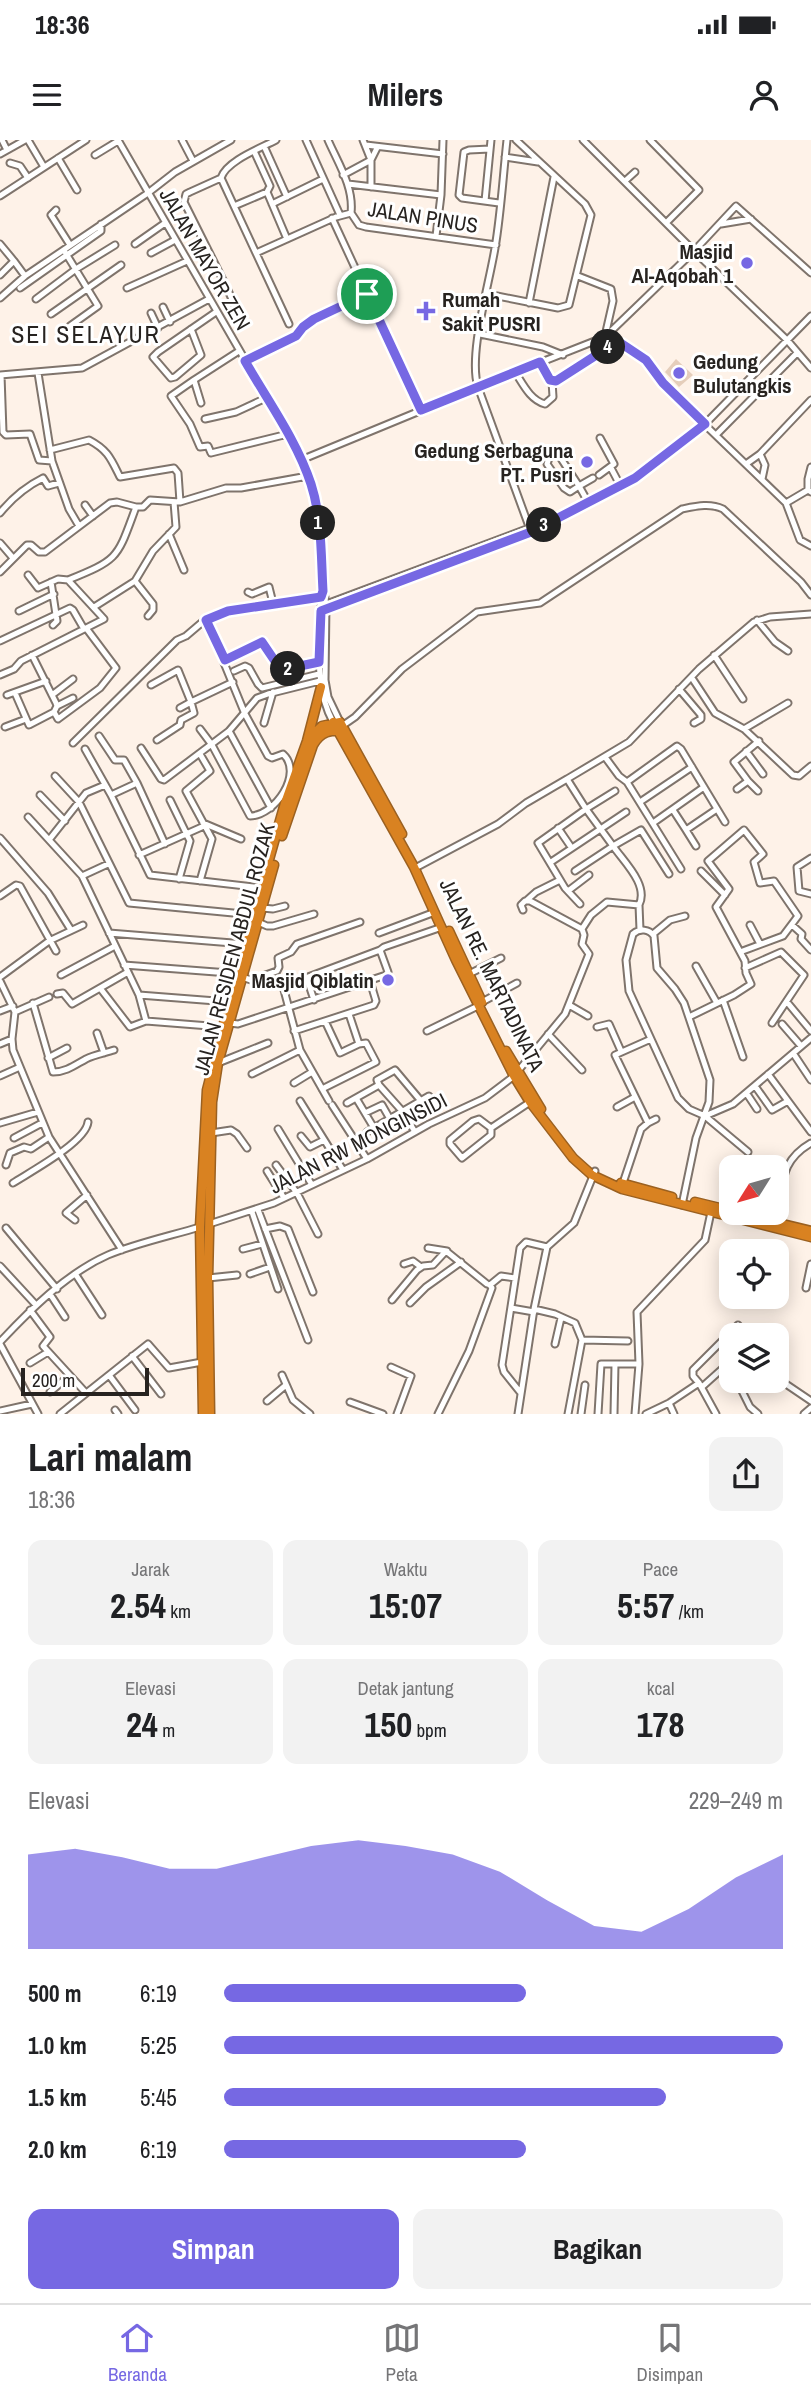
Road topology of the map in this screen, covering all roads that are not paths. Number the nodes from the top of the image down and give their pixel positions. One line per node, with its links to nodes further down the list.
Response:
1 (2, 140): 24 (street)
2 (27, 140): 24 (street); 35 (street)
3 (86, 140): 29 (street)
4 (182, 140): 32 (street)
5 (210, 140): 21 (street)
6 (230, 140): 21 (street)
7 (276, 140): 19 (street)
8 (306, 140): 41 (street)
9 (328, 140): 37 (street)
10 (402, 140): 22 (street)
11 (443, 140): 27 (street)
12 (491, 140): 23 (street)
13 (507, 140): 30 (street)
14 (517, 140): 33 (street)
15 (583, 140): 42 (street)
16 (650, 140): 60 (street)
17 (118, 141): 28 (street); 48 (street, JALAN MAYOR ZEN)
18 (365, 143): 20 (street); 31 (street)
19 (264, 146): 25 (street); 50 (street)
20 (377, 148): 22 (street); 31 (street)
21 (216, 149): 32 (street)
22 (402, 149): 27 (street)
23 (491, 149): 51 (street); 51 (street)
24 (8, 150): 26 (street)
25 (254, 151): 40 (street); 46 (street)
26 (0, 154)
27 (443, 154): 49 (street)
28 (95, 155)
29 (58, 158): 35 (street); 45 (street)
30 (505, 158): 33 (street); 52 (street)
31 (371, 160): 37 (street); 44 (street)
32 (193, 161): 48 (street)
33 (538, 162): 38 (street)
34 (10, 163): 39 (street)
35 (44, 167): 39 (street)
36 (635, 172): 42 (street)
37 (343, 174): 43 (street)
38 (554, 177): 83 (street); 92 (street)
39 (28, 178): 47 (street)
40 (221, 178): 54 (street); 99 (street)
41 (323, 179): 50 (street); 57 (street)
42 (625, 181): 60 (street)
43 (348, 184): 44 (street); 56 (street)
44 (371, 187): 49 (street)
45 (77, 190)
46 (267, 192): 53 (street); 54 (street)
47 (1, 193)
48 (148, 193): 61 (street, JALAN MAYOR ZEN); 63 (street)
49 (441, 194): 64 (street)
50 (287, 197): 53 (street)
51 (485, 201): 52 (street)
52 (499, 203): 71 (street)
53 (272, 204): 65 (street)
54 (234, 206): 75 (street)
55 (56, 210): 69 (street)
56 (351, 213): 57 (street); 64 (street, JALAN PINUS)
57 (340, 215): 58 (street)
58 (332, 218): 65 (street); 87 (street)
59 (751, 219): 62 (street); 62 (street); 80 (street)
60 (667, 222): 72 (street)
61 (165, 223): 66 (street, JALAN MAYOR ZEN); 68 (street)
62 (721, 223): 72 (street)
63 (101, 225): 69 (street); 73 (street)
64 (436, 236): 71 (street, JALAN PINUS)
65 (287, 239): 75 (street)
66 (175, 240): 74 (street); 77 (street, JALAN MAYOR ZEN)
67 (0, 244): 76 (street)
68 (135, 244)
69 (70, 245): 73 (street)
70 (115, 245): 79 (street)
71 (496, 245): 88 (street)
72 (694, 251): 101 (street); 108 (street)
73 (65, 252): 79 (street); 82 (street); 85 (street)
74 (151, 253)
75 (256, 253): 102 (street)
76 (14, 261): 81 (street); 82 (street)
77 (187, 261): 86 (street); 91 (street, JALAN MAYOR ZEN)
78 (121, 265): 84 (street)
79 (76, 269): 84 (street); 90 (street)
80 (811, 273)
81 (0, 275)
82 (25, 276): 89 (street)
83 (578, 276): 92 (street); 97 (street)
84 (88, 287): 96 (street); 103 (street)
85 (20, 288)
86 (127, 288)
87 (367, 294): 112 (street); 124 (street)
88 (487, 294): 92 (street); 106 (street)
89 (0, 298)
90 (36, 299)
91 (209, 299): 94 (street, JALAN MAYOR ZEN); 100 (street)
92 (529, 303)
93 (163, 307): 100 (street)
94 (216, 312): 105 (street); 109 (street, JALAN MAYOR ZEN)
95 (151, 313): 104 (street)
96 (51, 314)
97 (610, 316): 101 (street); 107 (street)
98 (811, 316): 108 (street)
99 (242, 321)
100 (170, 322): 104 (street)
101 (621, 322): 107 (street)
102 (289, 324)
103 (70, 326)
104 (158, 328): 116 (street)
105 (191, 329): 105 (street)
106 (480, 334): 111 (street); 120 (street)
107 (605, 337): 111 (street)
108 (787, 340): 110 (street); 126 (street)
109 (239, 351): 112 (street, JALAN MAYOR ZEN); 118 (street)
110 (797, 353): 114 (street); 128 (street)
111 (563, 355): 113 (street)
112 (245, 361): 121 (street, JALAN MAYOR ZEN)
113 (540, 362): 115 (street); 119 (street)
114 (811, 368)
115 (515, 372): 119 (street); 120 (street)
116 (38, 373): 117 (street); 130 (street)
117 (1, 375): 133 (street)
118 (194, 380): 123 (street); 127 (street)
119 (552, 381): 126 (street)
120 (478, 387): 124 (street); 151 (street)
121 (266, 398): 125 (street); 127 (street, JALAN MAYOR ZEN)
122 (811, 400): 131 (street)
123 (201, 403)
124 (421, 410): 132 (street)
125 (205, 419)
126 (705, 424): 128 (street); 140 (street)
127 (288, 435): 132 (street, JALAN MAYOR ZEN)
128 (716, 435): 134 (street)
129 (600, 438): 136 (street)
130 (50, 450): 133 (street); 143 (street)
131 (760, 454): 134 (street); 138 (street)
132 (301, 460): 137 (street, JALAN MAYOR ZEN)
133 (52, 461): 139 (street)
134 (746, 464): 138 (street)
135 (811, 467): 142 (street)
136 (611, 468): 140 (street); 141 (street)
137 (308, 476): 143 (street); 164 (street, JALAN MAYOR ZEN)
138 (762, 479): 145 (street)
139 (59, 483): 148 (street); 150 (street)
140 (621, 485): 144 (street)
141 (579, 486): 141 (street); 144 (street)
142 (809, 491): 145 (street)
143 (177, 502): 147 (street); 152 (street)
144 (589, 502): 151 (street)
145 (786, 503): 154 (street)
146 (85, 505): 149 (street)
147 (136, 507): 149 (street); 159 (street)
148 (0, 513)
149 (93, 516): 150 (street)
150 (79, 526): 155 (street)
151 (530, 530): 168 (street)
152 (169, 534): 156 (street); 160 (street)
153 (0, 544): 155 (street)
154 (811, 546)
155 (13, 558): 157 (street)
156 (184, 570)
157 (0, 572)
158 (29, 575): 161 (street)
159 (68, 580): 161 (street); 167 (street)
160 (135, 581): 167 (street); 172 (street)
161 (51, 582): 163 (street)
162 (247, 592): 166 (street)
163 (54, 594): 169 (street); 171 (street)
164 (323, 595): 166 (street); 168 (street, JALAN MAYOR ZEN)
165 (811, 595): 207 (street)
166 (273, 603): 173 (street)
167 (94, 607): 176 (street)
168 (324, 608): 182 (street); 207 (street)
169 (19, 611)
170 (811, 614): 174 (street)
171 (56, 615): 175 (street); 176 (street); 177 (street)
172 (148, 616)
173 (206, 620): 181 (street); 215 (street)
174 (757, 620): 178 (street); 180 (street)
175 (53, 625)
176 (85, 629): 179 (street); 201 (street)
177 (0, 641)
178 (788, 651)
179 (32, 655): 184 (street); 187 (street)
180 (714, 655): 185 (street); 197 (street)
181 (225, 660): 182 (street); 189 (street)
182 (319, 662): 188 (street)
183 (234, 671): 188 (street)
184 (0, 675)
185 (692, 678): 191 (street); 209 (street)
186 (73, 679): 195 (street)
187 (46, 681): 193 (street); 195 (street)
188 (320, 681): 192 (street); 207 (street); 213 (highway, JALAN RESIDEN ABDUL ROZAK)
189 (233, 682): 198 (street); 202 (street)
190 (151, 685): 198 (street)
191 (679, 690): 205 (street); 221 (street)
192 (273, 692): 202 (street); 204 (street)
193 (15, 693): 194 (street); 203 (street)
194 (7, 695)
195 (52, 695): 201 (street)
196 (72, 698): 201 (street)
197 (743, 699)
198 (191, 702): 200 (street); 212 (street)
199 (788, 703): 209 (street)
200 (180, 708)
201 (55, 709): 203 (street)
202 (245, 714): 210 (street); 237 (street)
203 (26, 719): 206 (street)
204 (264, 723)
205 (694, 723)
206 (5, 727)
207 (340, 727): 213 (highway); 246 (highway, JALAN RE. MARTADINATA); 286 (highway, JALAN RESIDEN ABDUL ROZAK)
208 (200, 729): 216 (street)
209 (744, 729): 214 (street)
210 (229, 731): 216 (street); 241 (street)
211 (99, 736): 229 (street)
212 (157, 740)
213 (307, 741): 237 (highway, JALAN RESIDEN ABDUL ROZAK)
214 (759, 741): 219 (street); 222 (street)
215 (74, 743)
216 (212, 745): 220 (street); 241 (street)
217 (141, 748): 220 (street)
218 (85, 749): 230 (street)
219 (746, 751): 224 (street); 227 (street)
220 (200, 754): 251 (street)
221 (605, 757): 226 (street); 228 (street)
222 (811, 766)
223 (692, 767): 228 (street); 231 (street); 240 (street)
224 (763, 774)
225 (55, 776): 239 (street)
226 (567, 779): 242 (street); 267 (street)
227 (748, 781): 232 (street); 234 (street)
228 (627, 782): 240 (street)
229 (137, 783): 236 (street); 259 (street)
230 (105, 785): 236 (street); 239 (street)
231 (704, 788): 243 (street); 244 (street)
232 (737, 789)
233 (615, 791): 242 (street)
234 (758, 791)
235 (40, 796): 248 (street)
236 (111, 796): 263 (street)
237 (285, 798): 241 (street); 277 (highway, JALAN RESIDEN ABDUL ROZAK)
238 (170, 800): 255 (street)
239 (79, 802): 248 (street); 266 (street)
240 (640, 802): 250 (street)
241 (271, 808)
242 (586, 809): 252 (street); 253 (street)
243 (717, 809): 249 (street); 254 (street)
244 (673, 810): 250 (street); 254 (street)
245 (626, 812): 253 (street)
246 (389, 816): 267 (highway, JALAN RE. MARTADINATA); 280 (highway)
247 (28, 817): 258 (street)
248 (65, 821): 258 (street)
249 (725, 822)
250 (653, 823): 268 (street)
251 (203, 824): 255 (street); 257 (street); 276 (street)
252 (558, 828): 262 (street); 265 (street)
253 (600, 829): 260 (street); 262 (street)
254 (686, 830): 261 (street)
255 (187, 834): 259 (street); 274 (street)
256 (0, 838): 299 (street)
257 (241, 839)
258 (49, 840): 273 (street)
259 (165, 844): 263 (street)
260 (613, 846): 269 (street); 271 (street); 287 (street)
261 (696, 846)
262 (571, 847): 265 (street)
263 (139, 855): 274 (street)
264 (811, 858): 279 (street)
265 (551, 862): 275 (street)
266 (108, 864): 273 (street); 292 (street)
267 (419, 866): 280 (highway, JALAN RE. MARTADINATA)
268 (681, 869)
269 (575, 871)
270 (701, 871): 281 (street)
271 (669, 874)
272 (589, 875): 278 (street)
273 (82, 876): 301 (street)
274 (179, 879): 276 (street)
275 (560, 880): 278 (street); 283 (street)
276 (200, 881): 277 (street)
277 (262, 888): 292 (highway, JALAN RESIDEN ABDUL ROZAK)
278 (568, 891): 284 (street)
279 (811, 894)
280 (429, 895): 289 (highway); 317 (highway, JALAN RE. MARTADINATA)
281 (724, 895): 296 (street); 311 (street)
282 (0, 896): 304 (street)
283 (527, 900): 288 (street); 298 (street)
284 (580, 904)
285 (285, 906): 286 (street)
286 (262, 908): 292 (highway, JALAN RESIDEN ABDUL ROZAK)
287 (639, 908): 298 (street); 300 (street)
288 (523, 910)
289 (435, 912): 297 (highway); 302 (street)
290 (314, 914): 292 (street)
291 (685, 916): 303 (street)
292 (256, 918): 305 (highway, JALAN RESIDEN ABDUL ROZAK); 319 (highway, JALAN RESIDEN ABDUL ROZAK)
293 (360, 922): 319 (street)
294 (83, 925): 299 (street)
295 (750, 925): 306 (street)
296 (792, 925): 306 (street); 309 (street)
297 (442, 927): 308 (street); 334 (highway)
298 (582, 929): 335 (street, JALAN RW MONGINSIDI)
299 (71, 930): 304 (street)
300 (640, 930): 303 (street); 355 (street)
301 (109, 933): 305 (street); 307 (street)
302 (379, 933)
303 (653, 934): 341 (street)
304 (49, 941): 310 (street); 320 (street)
305 (246, 944): 319 (highway, JALAN RESIDEN ABDUL ROZAK)
306 (760, 944): 311 (street)
307 (115, 946): 313 (street); 318 (street)
308 (380, 950): 321 (street); 328 (street)
309 (811, 950)
310 (56, 951)
311 (740, 952): 315 (street)
312 (501, 958): 317 (street)
313 (124, 964): 316 (street); 319 (street)
314 (696, 966): 333 (street)
315 (745, 968): 329 (street); 331 (street)
316 (128, 972): 323 (street); 326 (street)
317 (470, 974): 334 (highway, JALAN RE. MARTADINATA)
318 (61, 975)
319 (239, 977): 330 (highway, JALAN RESIDEN ABDUL ROZAK); 346 (highway, JALAN RESIDEN ABDUL ROZAK)
320 (0, 979): 336 (street)
321 (370, 981): 328 (street); 339 (street)
322 (517, 983): 334 (street)
323 (100, 988): 325 (street); 342 (street)
324 (284, 990): 337 (street)
325 (57, 994)
326 (139, 995): 330 (street); 342 (street)
327 (46, 998): 332 (street)
328 (314, 1000): 337 (street)
329 (723, 1000): 333 (street); 366 (street)
330 (229, 1002): 346 (highway, JALAN RESIDEN ABDUL ROZAK)
331 (787, 1002): 344 (street); 350 (street)
332 (33, 1003): 336 (street); 367 (street)
333 (717, 1003): 341 (street)
334 (480, 1004): 349 (street); 373 (highway)
335 (569, 1005): 340 (street); 352 (street, JALAN RW MONGINSIDI)
336 (14, 1009): 338 (street); 354 (street)
337 (288, 1009): 346 (street); 348 (street)
338 (0, 1012)
339 (349, 1014): 343 (street); 358 (street)
340 (588, 1016)
341 (688, 1017): 396 (street)
342 (146, 1021): 346 (street)
343 (325, 1021): 348 (street); 358 (street)
344 (772, 1023)
345 (782, 1024): 359 (street)
346 (226, 1025): 368 (highway, JALAN RESIDEN ABDUL ROZAK); 437 (highway, JALAN RESIDEN ABDUL ROZAK)
347 (597, 1027): 363 (street)
348 (294, 1031): 362 (street)
349 (427, 1031)
350 (811, 1031)
351 (97, 1033): 364 (street)
352 (548, 1034): 370 (street); 373 (street, JALAN RW MONGINSIDI)
353 (811, 1038): 359 (street)
354 (12, 1039): 357 (street); 369 (street)
355 (651, 1039): 363 (street); 396 (street)
356 (268, 1043): 368 (street)
357 (0, 1044)
358 (359, 1044): 380 (street)
359 (801, 1046): 365 (street)
360 (68, 1048): 367 (street)
361 (114, 1050): 364 (street)
362 (300, 1050): 371 (street); 372 (street)
363 (621, 1051): 383 (street)
364 (104, 1053): 367 (street)
365 (793, 1054): 374 (street); 376 (street)
366 (743, 1057)
367 (48, 1058)
368 (218, 1063): 409 (highway, JALAN RESIDEN ABDUL ROZAK)
369 (20, 1067): 375 (street); 392 (street)
370 (582, 1070)
371 (312, 1072): 377 (street); 380 (street)
372 (252, 1074)
373 (516, 1074): 388 (highway); 394 (highway, JALAN RE. MARTADINATA); 407 (street, JALAN RW MONGINSIDI)
374 (768, 1074): 379 (street); 387 (street)
375 (0, 1076)
376 (811, 1080)
377 (294, 1083)
378 (379, 1085): 384 (street); 386 (street); 393 (street)
379 (755, 1086): 381 (street); 387 (street)
380 (322, 1089): 418 (street)
381 (747, 1094): 391 (street); 396 (street)
382 (429, 1096): 386 (street)
383 (635, 1097): 390 (street); 402 (street)
384 (356, 1098): 389 (street); 395 (street)
385 (299, 1101): 413 (street)
386 (421, 1101): 393 (street)
387 (788, 1101): 408 (street)
388 (530, 1102): 394 (highway); 404 (street)
389 (347, 1103)
390 (617, 1107)
391 (757, 1109)
392 (38, 1112): 400 (street); 401 (street)
393 (403, 1112): 397 (street); 407 (street)
394 (541, 1113): 424 (highway)
395 (365, 1114): 397 (street); 403 (street)
396 (705, 1116): 416 (street); 431 (street)
397 (390, 1119): 403 (street)
398 (656, 1119): 402 (street)
399 (88, 1122): 417 (street)
400 (0, 1123)
401 (42, 1123): 411 (street); 412 (street)
402 (648, 1123): 426 (street)
403 (374, 1128): 406 (street)
404 (491, 1128): 404 (street)
405 (278, 1129): 427 (street)
406 (367, 1132)
407 (415, 1132): 418 (street, JALAN RW MONGINSIDI)
408 (811, 1132)
409 (211, 1133): 415 (street); 437 (highway, JALAN RESIDEN ABDUL ROZAK)
410 (301, 1136): 413 (street)
411 (49, 1137): 417 (street); 420 (street)
412 (14, 1138)
413 (324, 1140): 422 (street)
414 (811, 1143): 419 (street)
415 (247, 1148)
416 (748, 1152)
417 (59, 1153): 425 (street); 429 (street)
418 (367, 1159): 422 (street, JALAN RW MONGINSIDI)
419 (789, 1160)
420 (6, 1165)
421 (276, 1165): 428 (street)
422 (343, 1170): 427 (street, JALAN RW MONGINSIDI)
423 (267, 1171): 430 (street)
424 (594, 1173): 426 (highway); 431 (highway); 444 (street)
425 (13, 1183)
426 (623, 1183): 431 (highway)
427 (312, 1185): 428 (street, JALAN RW MONGINSIDI)
428 (297, 1194): 430 (street, JALAN RW MONGINSIDI); 441 (street)
429 (87, 1195): 435 (street); 447 (street)
430 (284, 1198): 433 (street, JALAN RW MONGINSIDI)
431 (683, 1202): 432 (highway); 434 (highway)
432 (719, 1209)
433 (255, 1211): 437 (street, JALAN RW MONGINSIDI); 439 (street); 443 (street)
434 (711, 1212): 442 (highway); 486 (street)
435 (75, 1220)
436 (789, 1220): 440 (highway)
437 (205, 1226): 447 (street, JALAN RW MONGINSIDI); 458 (highway, JALAN RESIDEN ABDUL ROZAK); 483 (highway, JALAN RESIDEN ABDUL ROZAK)
438 (6, 1228): 462 (street)
439 (265, 1229): 464 (street); 475 (street)
440 (811, 1231)
441 (317, 1234)
442 (811, 1237)
443 (262, 1244): 446 (street); 453 (street)
444 (547, 1247): 459 (street); 471 (street)
445 (428, 1248): 448 (street)
446 (243, 1249)
447 (122, 1250): 456 (street, JALAN RW MONGINSIDI)
448 (447, 1251): 449 (street); 454 (street)
449 (461, 1262): 460 (street); 467 (street)
450 (404, 1264): 454 (street)
451 (811, 1264): 461 (street)
452 (0, 1266): 468 (street)
453 (270, 1267): 455 (street); 463 (street)
454 (421, 1267): 466 (street)
455 (250, 1273)
456 (76, 1275): 462 (street, JALAN RW MONGINSIDI); 472 (street)
457 (237, 1275): 458 (street)
458 (208, 1278): 511 (highway, JALAN RESIDEN ABDUL ROZAK)
459 (515, 1278): 460 (street); 469 (street)
460 (490, 1285): 515 (street)
461 (806, 1288)
462 (57, 1289): 465 (street, JALAN RW MONGINSIDI)
463 (278, 1289)
464 (313, 1293)
465 (50, 1294): 468 (street, JALAN RW MONGINSIDI); 473 (street)
466 (392, 1300)
467 (410, 1303)
468 (36, 1305): 470 (street, JALAN RW MONGINSIDI)
469 (511, 1308): 471 (street); 497 (street)
470 (30, 1311): 478 (street, JALAN RW MONGINSIDI); 481 (street)
471 (534, 1311): 474 (street); 497 (street)
472 (102, 1315)
473 (65, 1317)
474 (561, 1318): 476 (street); 479 (street)
475 (308, 1340)
476 (582, 1340): 477 (street); 517 (street)
477 (628, 1342)
478 (0, 1343): 505 (street)
479 (555, 1344)
480 (719, 1344): 494 (street)
481 (48, 1352): 484 (street); 491 (street)
482 (132, 1356): 483 (street); 489 (street); 500 (street)
483 (202, 1362): 511 (highway, JALAN RESIDEN ABDUL ROZAK)
484 (30, 1363)
485 (615, 1364): 486 (street); 519 (street); 520 (street)
486 (639, 1364): 521 (street)
487 (391, 1367): 514 (street)
488 (719, 1371): 494 (street)
489 (108, 1375): 498 (street); 507 (street)
490 (282, 1375): 492 (street)
491 (69, 1376): 496 (street); 498 (street)
492 (286, 1385): 501 (street); 512 (street)
493 (585, 1385): 518 (street)
494 (700, 1385): 504 (street); 524 (street)
495 (789, 1386): 502 (street)
496 (50, 1392)
497 (520, 1392): 516 (street)
498 (86, 1393): 510 (street)
499 (743, 1393): 525 (street)
500 (161, 1394)
501 (267, 1401)
502 (811, 1401)
503 (350, 1402): 513 (street)
504 (669, 1403): 522 (street); 523 (street)
505 (32, 1404): 508 (street); 509 (street)
506 (811, 1408): 526 (street)
507 (135, 1410)
508 (2, 1412)
509 (38, 1414)
510 (60, 1414)
511 (203, 1414)
512 (310, 1414)
513 (383, 1414)
514 (397, 1414)
515 (438, 1414)
516 (518, 1414)
517 (568, 1414)
518 (581, 1414)
519 (598, 1414)
520 (614, 1414)
521 (635, 1414)
522 (647, 1414)
523 (674, 1414)
524 (716, 1414)
525 (758, 1414)
526 (804, 1414)

